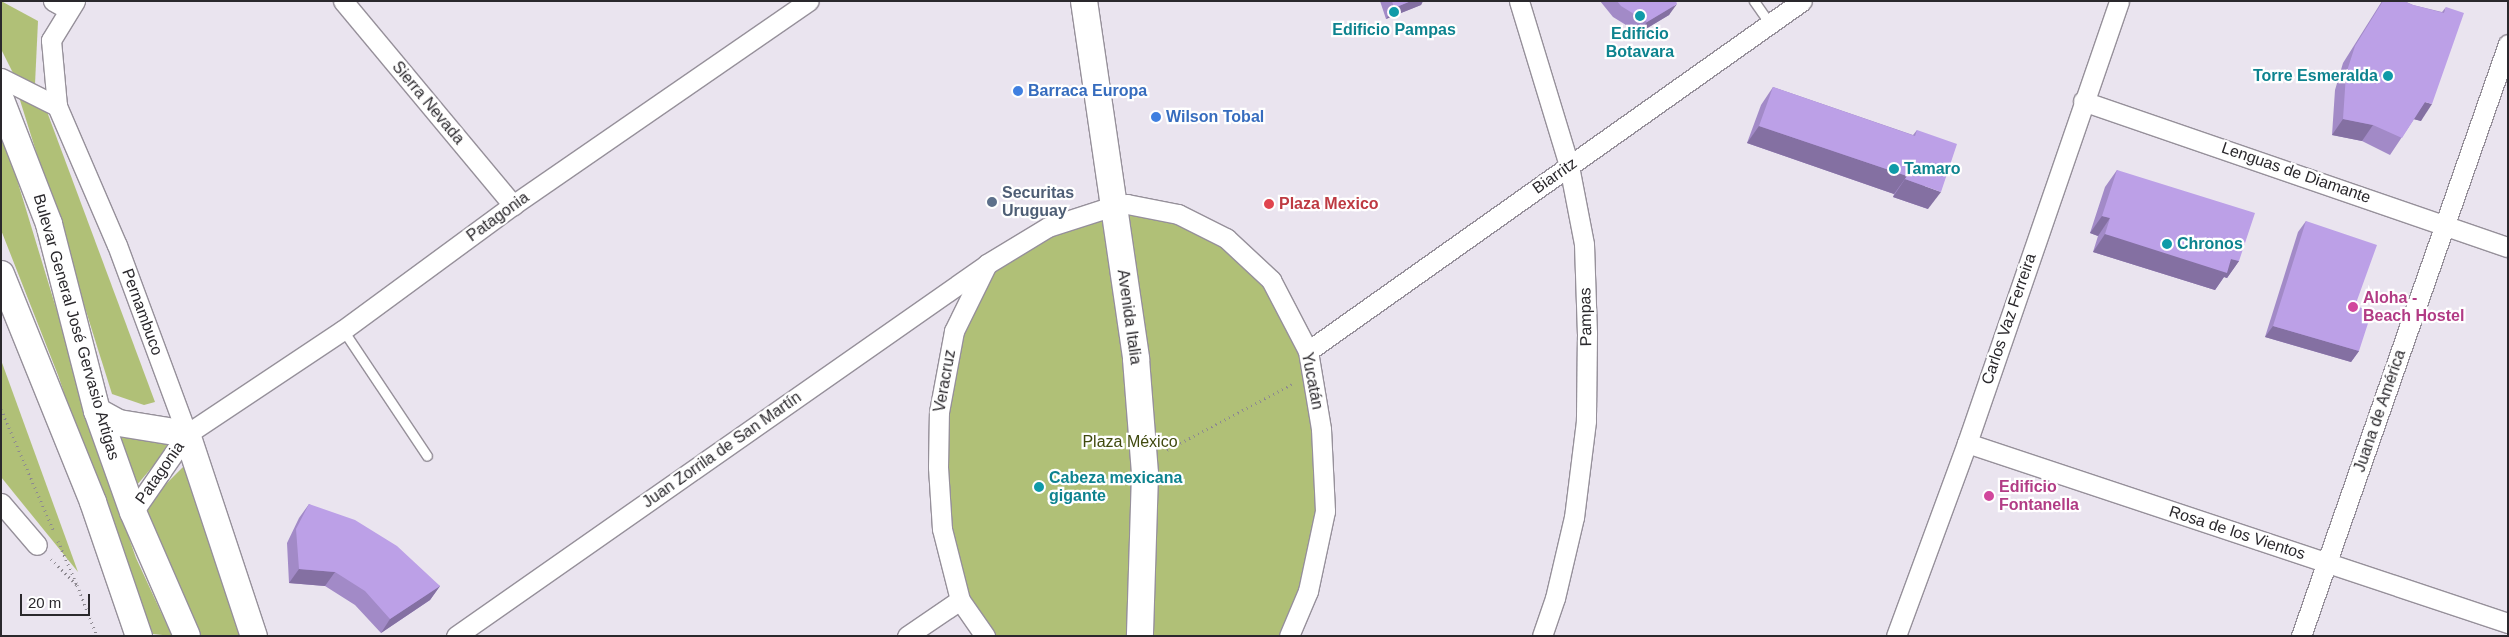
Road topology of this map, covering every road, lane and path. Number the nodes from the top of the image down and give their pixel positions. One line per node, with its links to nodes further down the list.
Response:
1 (343, 1): 16 (street, Sierra Nevada)
2 (1084, 1): 17 (main road, Avenida Italia)
3 (1518, 1): 15 (street, Pampas)
4 (1754, 1): 9 (lane)
5 (1802, 1): 9 (street, Biarritz)
6 (2119, 1): 13 (street, Carlos Vaz Ferreira)
7 (66, 4): 14 (street, Pernambuco)
8 (798, 4): 16 (street, Patagonia)
9 (1770, 24): 15 (street, Biarritz)
10 (2508, 44): 18 (street, Juana de América)
11 (1, 78): 14 (street)
12 (1, 100): 26 (main road, Bulevar General José Gervasio Artigas)
13 (2083, 101): 18 (street, Lenguas de Diamante); 28 (street, Carlos Vaz Ferreira)
14 (57, 106): 27 (street, Pernambuco)
15 (1569, 166): 23 (street, Biarritz); 47 (street, Pampas)
16 (513, 205): 22 (street, Patagonia)
17 (1113, 206): 20 (street); 23 (street, Yucatán); 45 (main road, Avenida Italia)
18 (2444, 223): 19 (street, Lenguas de Diamante); 34 (street, Juana de América)
19 (2508, 247)
20 (987, 264): 36 (street, Veracruz); 42 (street, Juan Zorrila de San Martín)
21 (1, 274): 39 (main road)
22 (343, 330): 27 (street, Patagonia); 30 (lane)
23 (1308, 351): 24 (street, Yucatán)
24 (1312, 374): 29 (path); 46 (street, Yucatán)
25 (1, 408): 35 (path)
26 (97, 411): 27 (main road, Patagonia); 32 (main road, Bulevar General José Gervasio Artigas)
27 (187, 434): 32 (street, Patagonia); 41 (main road, Pernambuco)
28 (1967, 443): 34 (street, Rosa de los Vientos); 48 (street, Carlos Vaz Ferreira)
29 (1163, 452)
30 (427, 456)
31 (1, 502): 33 (street)
32 (133, 512): 40 (main road, Bulevar General José Gervasio Artigas)
33 (37, 545): 35 (path)
34 (2327, 563): 37 (street, Rosa de los Vientos); 49 (street, Juana de América)
35 (77, 584): 38 (path)
36 (960, 600): 43 (street); 44 (street, Veracruz)
37 (2508, 623)
38 (97, 636)
39 (139, 636)
40 (187, 636)
41 (254, 636)
42 (456, 636)
43 (907, 636)
44 (985, 636)
45 (1140, 636)
46 (1288, 636)
47 (1542, 636)
48 (1896, 636)
49 (2301, 636)

